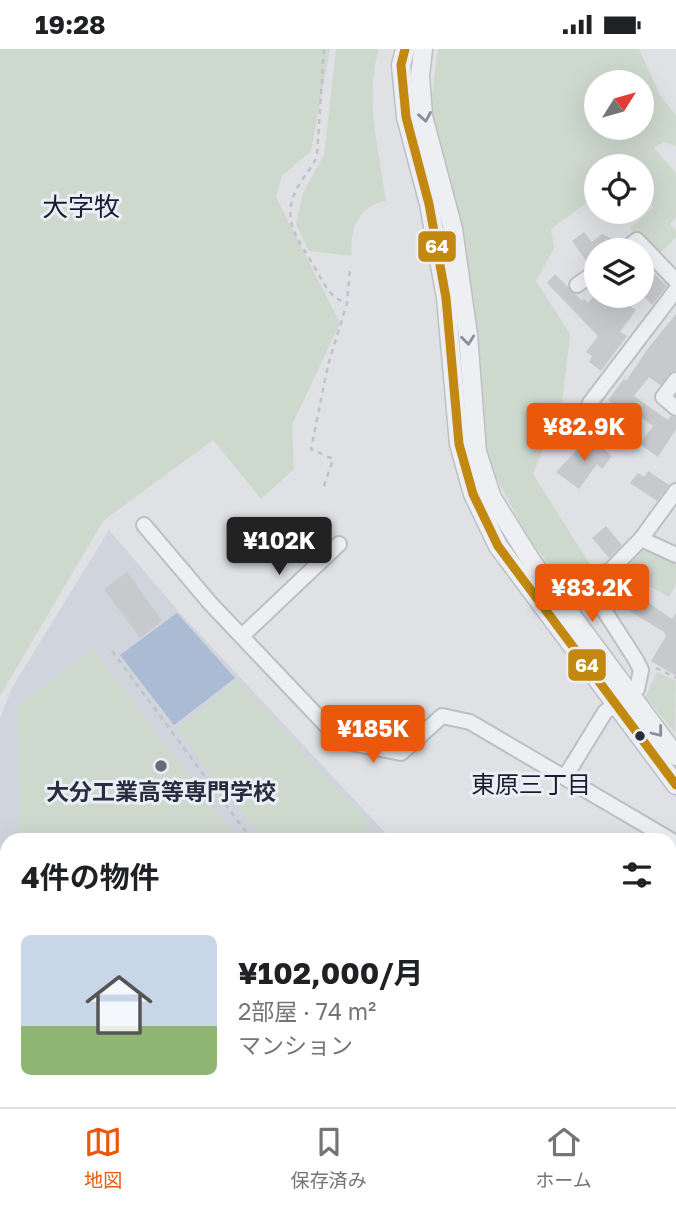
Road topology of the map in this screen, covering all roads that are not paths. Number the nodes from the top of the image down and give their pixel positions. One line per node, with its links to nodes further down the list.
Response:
1 (405, 49): 17 (street)
2 (423, 49): 17 (street, one-way to 17)
3 (654, 258): 5 (street)
4 (584, 281): 6 (street)
5 (676, 281)
6 (578, 285)
7 (676, 290): 10 (street)
8 (676, 380): 9 (street)
9 (676, 408)
10 (582, 430)
11 (676, 491): 13 (street)
12 (144, 525): 16 (street)
13 (641, 539): 15 (street); 17 (street)
14 (340, 544): 16 (street)
15 (676, 555)
16 (243, 635): 19 (street)
17 (624, 701): 18 (street, one-way to 18); 19 (street); 20 (street)
18 (676, 756)
19 (565, 777): 21 (street)
20 (676, 785)
21 (659, 833)

